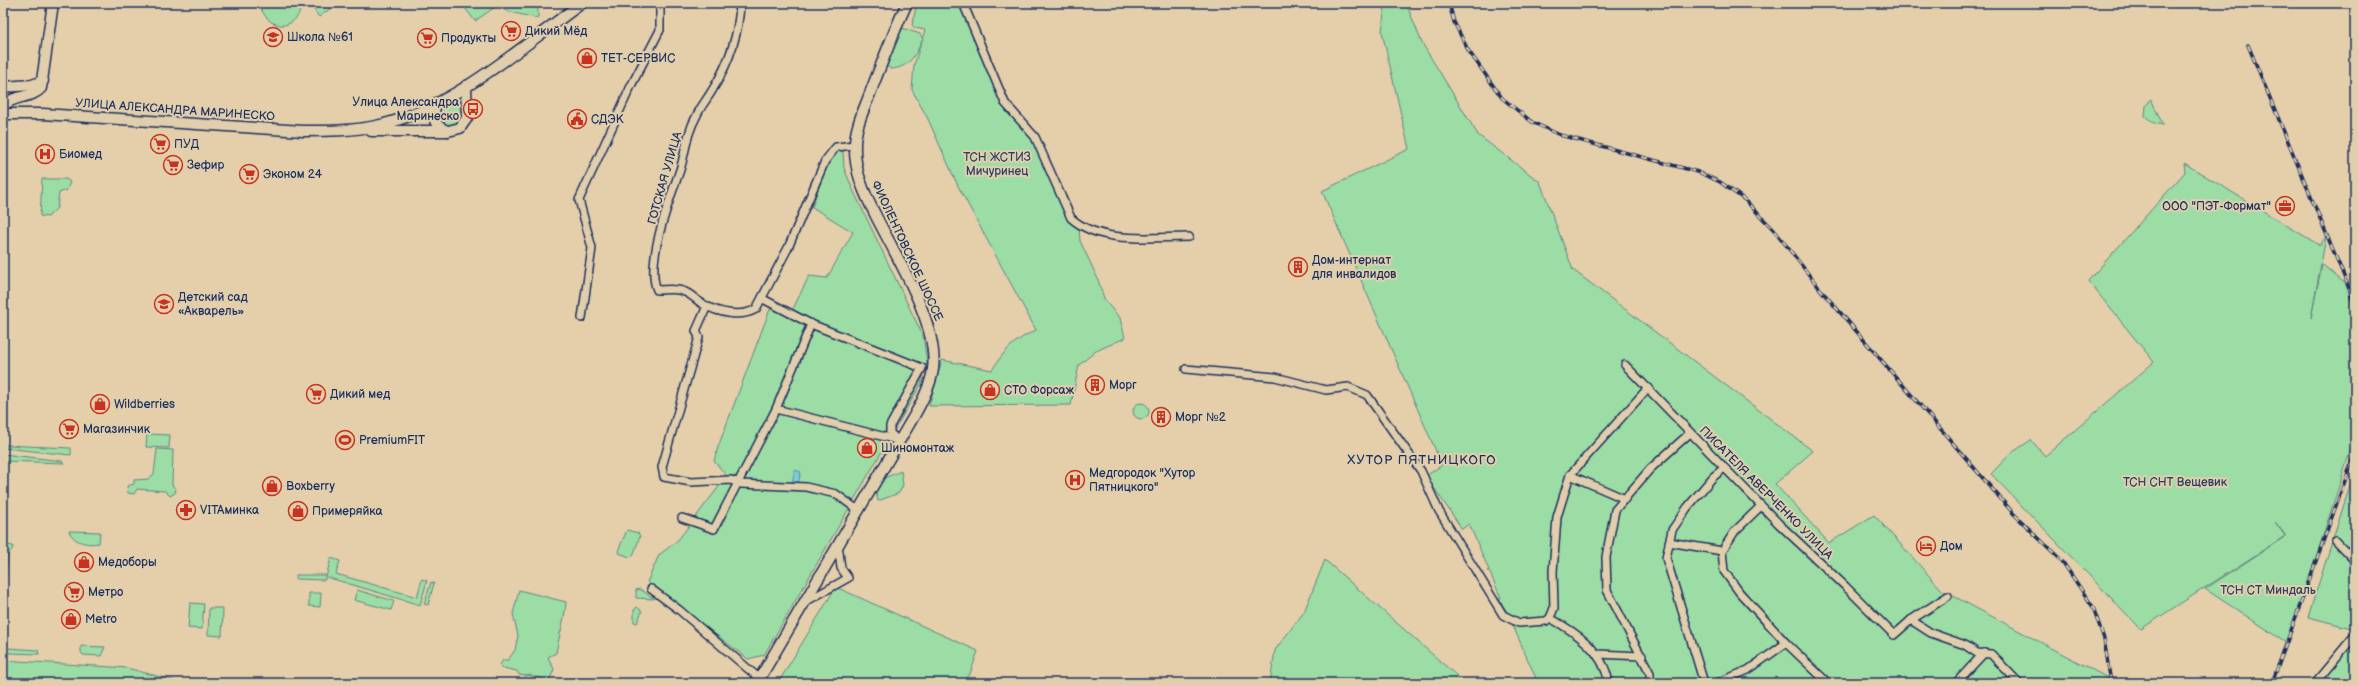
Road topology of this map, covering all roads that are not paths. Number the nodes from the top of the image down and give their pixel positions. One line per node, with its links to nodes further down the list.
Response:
1 (53, 3): 7 (main road)
2 (582, 3): 8 (main road, УЛИЦА АЛЕКСАНДРА МАРИНЕСКО)
3 (660, 3): 21 (street)
4 (740, 3): 20 (street, ГОТСКАЯ УЛИЦА)
5 (907, 3): 17 (main road, ФИОЛЕНТОВСКОЕ ШОССЕ)
6 (963, 3): 18 (street)
7 (43, 81): 9 (main road); 13 (main road)
8 (466, 86): 10 (main road, УЛИЦА АЛЕКСАНДРА МАРИНЕСКО); 12 (main road, УЛИЦА АЛЕКСАНДРА МАРИНЕСКО)
9 (3, 87)
10 (457, 91): 11 (main road, УЛИЦА АЛЕКСАНДРА МАРИНЕСКО); 12 (main road)
11 (436, 103): 15 (main road, УЛИЦА АЛЕКСАНДРА МАРИНЕСКО); 16 (main road)
12 (466, 103): 16 (main road, УЛИЦА АЛЕКСАНДРА МАРИНЕСКО)
13 (3, 106)
14 (3, 114): 15 (main road, УЛИЦА АЛЕКСАНДРА МАРИНЕСКО)
15 (345, 130): 16 (main road, УЛИЦА АЛЕКСАНДРА МАРИНЕСКО)
16 (448, 131)
17 (855, 145): 19 (street, ГОТСКАЯ УЛИЦА); 28 (main road, ФИОЛЕНТОВСКОЕ ШОССЕ)
18 (1189, 237)
19 (763, 299): 20 (street, ГОТСКАЯ УЛИЦА); 22 (street)
20 (706, 306): 31 (street)
21 (582, 318)
22 (811, 324): 26 (street); 28 (street)
23 (1625, 366): 25 (street, ПИСАТЕЛЯ АВЕРЧЕНКО УЛИЦА)
24 (1186, 369): 44 (street)
25 (1648, 388): 27 (street, ПИСАТЕЛЯ АВЕРЧЕНКО УЛИЦА); 30 (street)
26 (776, 409): 28 (street); 31 (street)
27 (1690, 433): 29 (street, ПИСАТЕЛЯ АВЕРЧЕНКО УЛИЦА); 32 (street)
28 (899, 440): 34 (main road, ФИОЛЕНТОВСКОЕ ШОССЕ)
29 (1723, 469): 33 (street, ПИСАТЕЛЯ АВЕРЧЕНКО УЛИЦА); 37 (street)
30 (1570, 475): 32 (street); 44 (street)
31 (738, 483): 34 (street); 35 (street)
32 (1625, 499): 50 (street)
33 (1761, 506): 39 (street); 45 (street, ПИСАТЕЛЯ АВЕРЧЕНКО УЛИЦА)
34 (858, 510): 38 (main road, ФИОЛЕНТОВСКОЕ ШОССЕ)
35 (682, 518)
36 (2336, 541): 40 (street)
37 (1669, 542): 39 (street); 54 (street)
38 (838, 544): 43 (main road, ФИОЛЕНТОВСКОЕ ШОССЕ); 43 (street)
39 (1722, 551): 47 (street)
40 (2355, 561)
41 (651, 589): 51 (street)
42 (1948, 596): 45 (street)
43 (804, 603): 51 (main road, ФИОЛЕНТОВСКОЕ ШОССЕ)
44 (1548, 620): 49 (street)
45 (1911, 620): 48 (street)
46 (2355, 635): 59 (street)
47 (1786, 643): 55 (street); 56 (street)
48 (1984, 653): 57 (street); 58 (street)
49 (1597, 654): 50 (street); 52 (street)
50 (1642, 656): 53 (street)
51 (758, 681)
52 (1609, 683)
53 (1650, 683)
54 (1704, 683)
55 (1717, 683)
56 (1828, 683)
57 (1956, 683)
58 (2019, 683)
59 (2315, 683)

